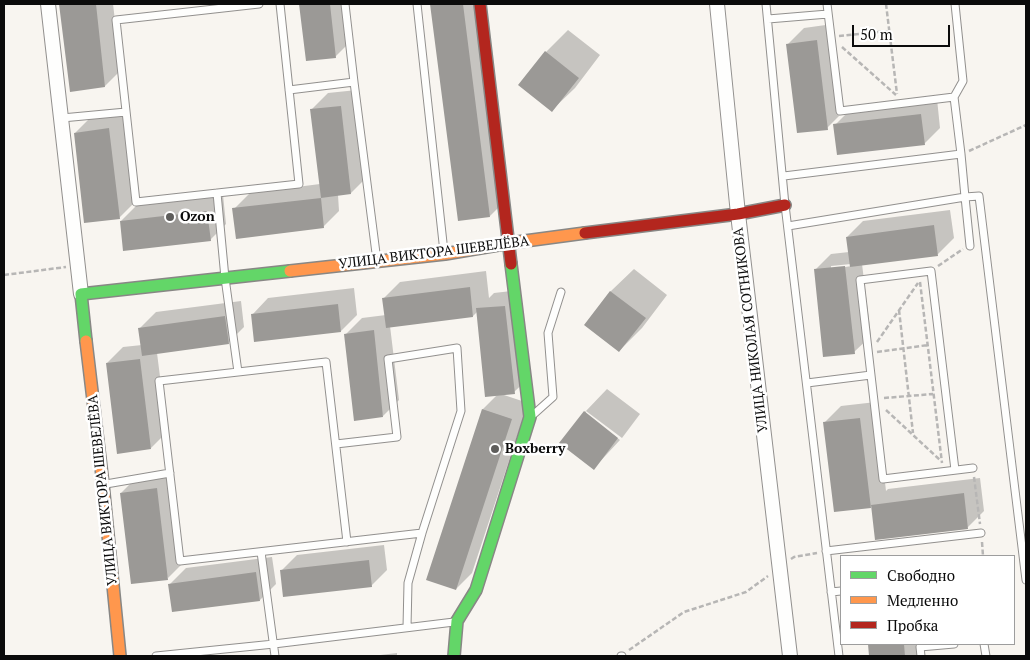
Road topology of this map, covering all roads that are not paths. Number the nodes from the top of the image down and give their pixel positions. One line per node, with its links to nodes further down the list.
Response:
1 (48, 4): 21 (street, УЛИЦА ВИКТОРА ШЕВЕЛЁВА)
2 (259, 4): 20 (lane)
3 (280, 4): 18 (lane)
4 (345, 4): 17 (lane)
5 (417, 4): 31 (lane)
6 (480, 4): 16 (street)
7 (487, 4): 14 (lane)
8 (717, 4): 27 (street, УЛИЦА НИКОЛАЯ СОТНИКОВА)
9 (766, 4): 13 (lane)
10 (827, 4): 12 (lane)
11 (955, 4): 19 (lane)
12 (828, 14): 13 (lane); 19 (lane)
13 (768, 19): 23 (lane)
14 (490, 22)
15 (493, 41): 16 (lane)
16 (487, 67): 29 (street)
17 (354, 82): 18 (lane); 32 (lane)
18 (289, 90): 24 (lane)
19 (954, 97): 22 (lane)
20 (126, 112): 21 (lane); 24 (lane)
21 (62, 118): 35 (street, УЛИЦА ВИКТОРА ШЕВЕЛЁВА)
22 (961, 154): 23 (lane); 25 (lane)
23 (784, 176): 26 (lane)
24 (217, 193): 33 (lane)
25 (965, 198): 28 (lane); 30 (lane); 50 (lane)
26 (785, 205): 27 (street, УЛИЦА ВИКТОРА ШЕВЕЛЁВА); 28 (lane)
27 (738, 214): 29 (street, УЛИЦА ВИКТОРА ШЕВЕЛЁВА); 61 (street, УЛИЦА НИКОЛАЯ СОТНИКОВА)
28 (788, 226): 38 (lane)
29 (510, 243): 31 (street, УЛИЦА ВИКТОРА ШЕВЕЛЁВА); 39 (street)
30 (970, 246)
31 (444, 254): 32 (street, УЛИЦА ВИКТОРА ШЕВЕЛЁВА)
32 (377, 261): 33 (street, УЛИЦА ВИКТОРА ШЕВЕЛЁВА)
33 (225, 278): 35 (street, УЛИЦА ВИКТОРА ШЕВЕЛЁВА); 36 (lane)
34 (561, 292): 39 (lane)
35 (81, 294): 44 (street, УЛИЦА ВИКТОРА ШЕВЕЛЁВА)
36 (238, 372): 40 (lane); 43 (lane)
37 (871, 375): 38 (lane); 42 (lane); 42 (lane)
38 (807, 383): 48 (lane)
39 (530, 418): 53 (street)
40 (336, 444): 45 (lane); 47 (lane)
41 (974, 468): 42 (lane)
42 (955, 470)
43 (170, 473): 44 (lane); 49 (lane)
44 (103, 484): 57 (street, УЛИЦА ВИКТОРА ШЕВЕЛЁВА)
45 (422, 533): 47 (lane); 54 (lane)
46 (981, 533): 48 (lane)
47 (347, 542): 49 (lane)
48 (826, 551): 52 (lane)
49 (262, 552): 55 (lane)
50 (1026, 580)
51 (840, 591): 52 (lane)
52 (831, 592): 62 (lane)
53 (457, 621): 54 (lane); 60 (street)
54 (407, 628): 55 (lane)
55 (274, 644): 58 (lane); 59 (lane)
56 (946, 645): 63 (lane)
57 (120, 656)
58 (156, 656)
59 (275, 656)
60 (454, 656)
61 (790, 656)
62 (839, 656)
63 (921, 656)

